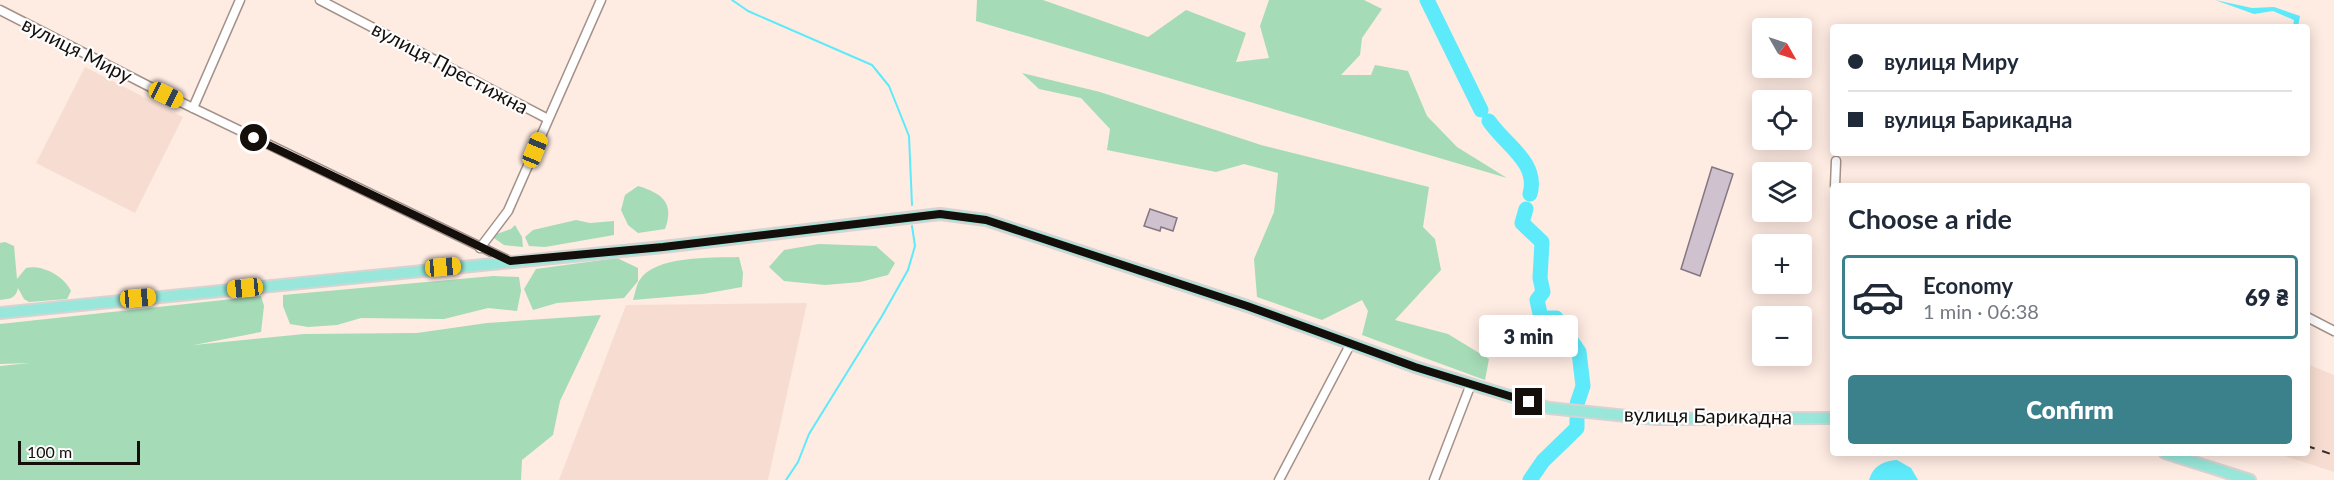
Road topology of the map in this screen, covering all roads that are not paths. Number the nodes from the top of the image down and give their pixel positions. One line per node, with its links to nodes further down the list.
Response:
1 (240, 0): 5 (street)
2 (320, 0): 6 (street, вулиця Престижна)
3 (601, 0): 6 (street)
4 (0, 10): 5 (street, вулиця Миру)
5 (193, 108): 9 (street, вулиця Миру)
6 (548, 119): 9 (street)
7 (1836, 161): 8 (street)
8 (1834, 183)
9 (480, 248): 10 (street, вулиця Миру)
10 (510, 261): 11 (main road, вулиця Барикадна); 14 (main road, вулиця Барикадна)
11 (0, 313)
12 (2310, 319): 13 (street)
13 (2334, 331)
14 (1350, 345): 15 (main road, вулиця Барикадна); 18 (street)
15 (1471, 384): 16 (main road, вулиця Барикадна); 19 (street)
16 (1830, 418)
17 (2174, 456): 20 (main road)
18 (1279, 480)
19 (1434, 480)
20 (2250, 480)

